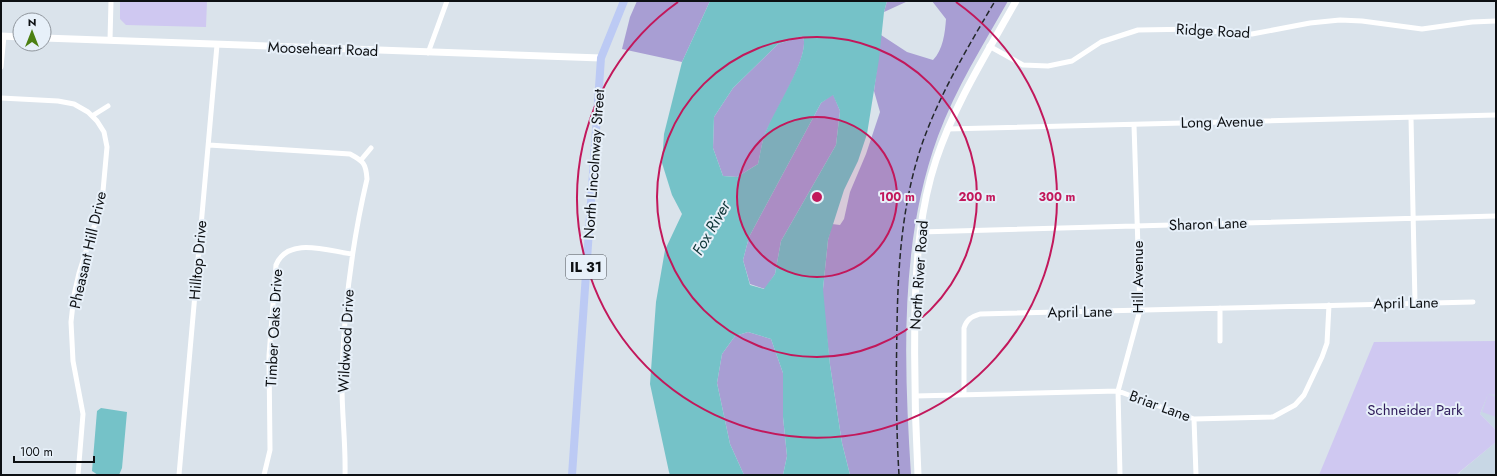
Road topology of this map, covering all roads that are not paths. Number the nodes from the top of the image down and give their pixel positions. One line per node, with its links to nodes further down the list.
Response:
1 (111, 1): 9 (street)
2 (447, 1): 12 (street)
3 (624, 1): 13 (main road, North Lincolnway Street / IL 31)
4 (1016, 1): 11 (main road, North River Road)
5 (1496, 21): 11 (street, Ridge Road)
6 (2, 36): 7 (main road); 14 (street)
7 (12, 37)
8 (52, 38): 9 (main road, Mooseheart Road)
9 (110, 40): 10 (main road, Mooseheart Road)
10 (217, 45): 12 (main road, Mooseheart Road); 22 (street, Hilltop Drive)
11 (989, 46): 21 (main road, North River Road)
12 (428, 53): 13 (main road, Mooseheart Road)
13 (601, 58): 44 (main road, North Lincolnway Street / IL 31)
14 (1, 67)
15 (1, 98): 18 (street, Pheasant Hill Drive)
16 (108, 106): 18 (street)
17 (1496, 115): 19 (street, Long Avenue)
18 (92, 116): 40 (street, Pheasant Hill Drive)
19 (1411, 118): 20 (street, Long Avenue); 26 (street)
20 (1134, 125): 21 (street, Long Avenue); 27 (street, Hill Avenue)
21 (947, 129): 28 (main road, North River Road)
22 (209, 145): 24 (street); 41 (street, Hilltop Drive)
23 (371, 148): 24 (street)
24 (361, 160): 29 (street, Wildwood Drive)
25 (1496, 216): 26 (street, Sharon Lane)
26 (1412, 218): 27 (street, Sharon Lane); 31 (street)
27 (1137, 226): 28 (street, Sharon Lane); 34 (street, Hill Avenue)
28 (920, 232): 38 (main road, North River Road)
29 (352, 254): 42 (street, Timber Oaks Drive); 43 (street, Wildwood Drive)
30 (1473, 302): 31 (street, April Lane)
31 (1415, 303): 32 (street, April Lane)
32 (1329, 305): 33 (street, April Lane); 39 (street, Briar Lane)
33 (1220, 308): 34 (street, April Lane); 35 (street)
34 (1140, 310): 36 (street, Hill Avenue); 37 (street, April Lane)
35 (1220, 341)
36 (1118, 391): 37 (street, Briar Lane); 39 (street, Briar Lane); 46 (street, Hill Avenue)
37 (964, 394): 38 (street, Briar Lane)
38 (915, 396): 45 (main road, North River Road)
39 (1194, 419): 47 (street)
40 (78, 475)
41 (179, 475)
42 (264, 475)
43 (345, 475)
44 (572, 475)
45 (918, 475)
46 (1120, 475)
47 (1196, 475)

